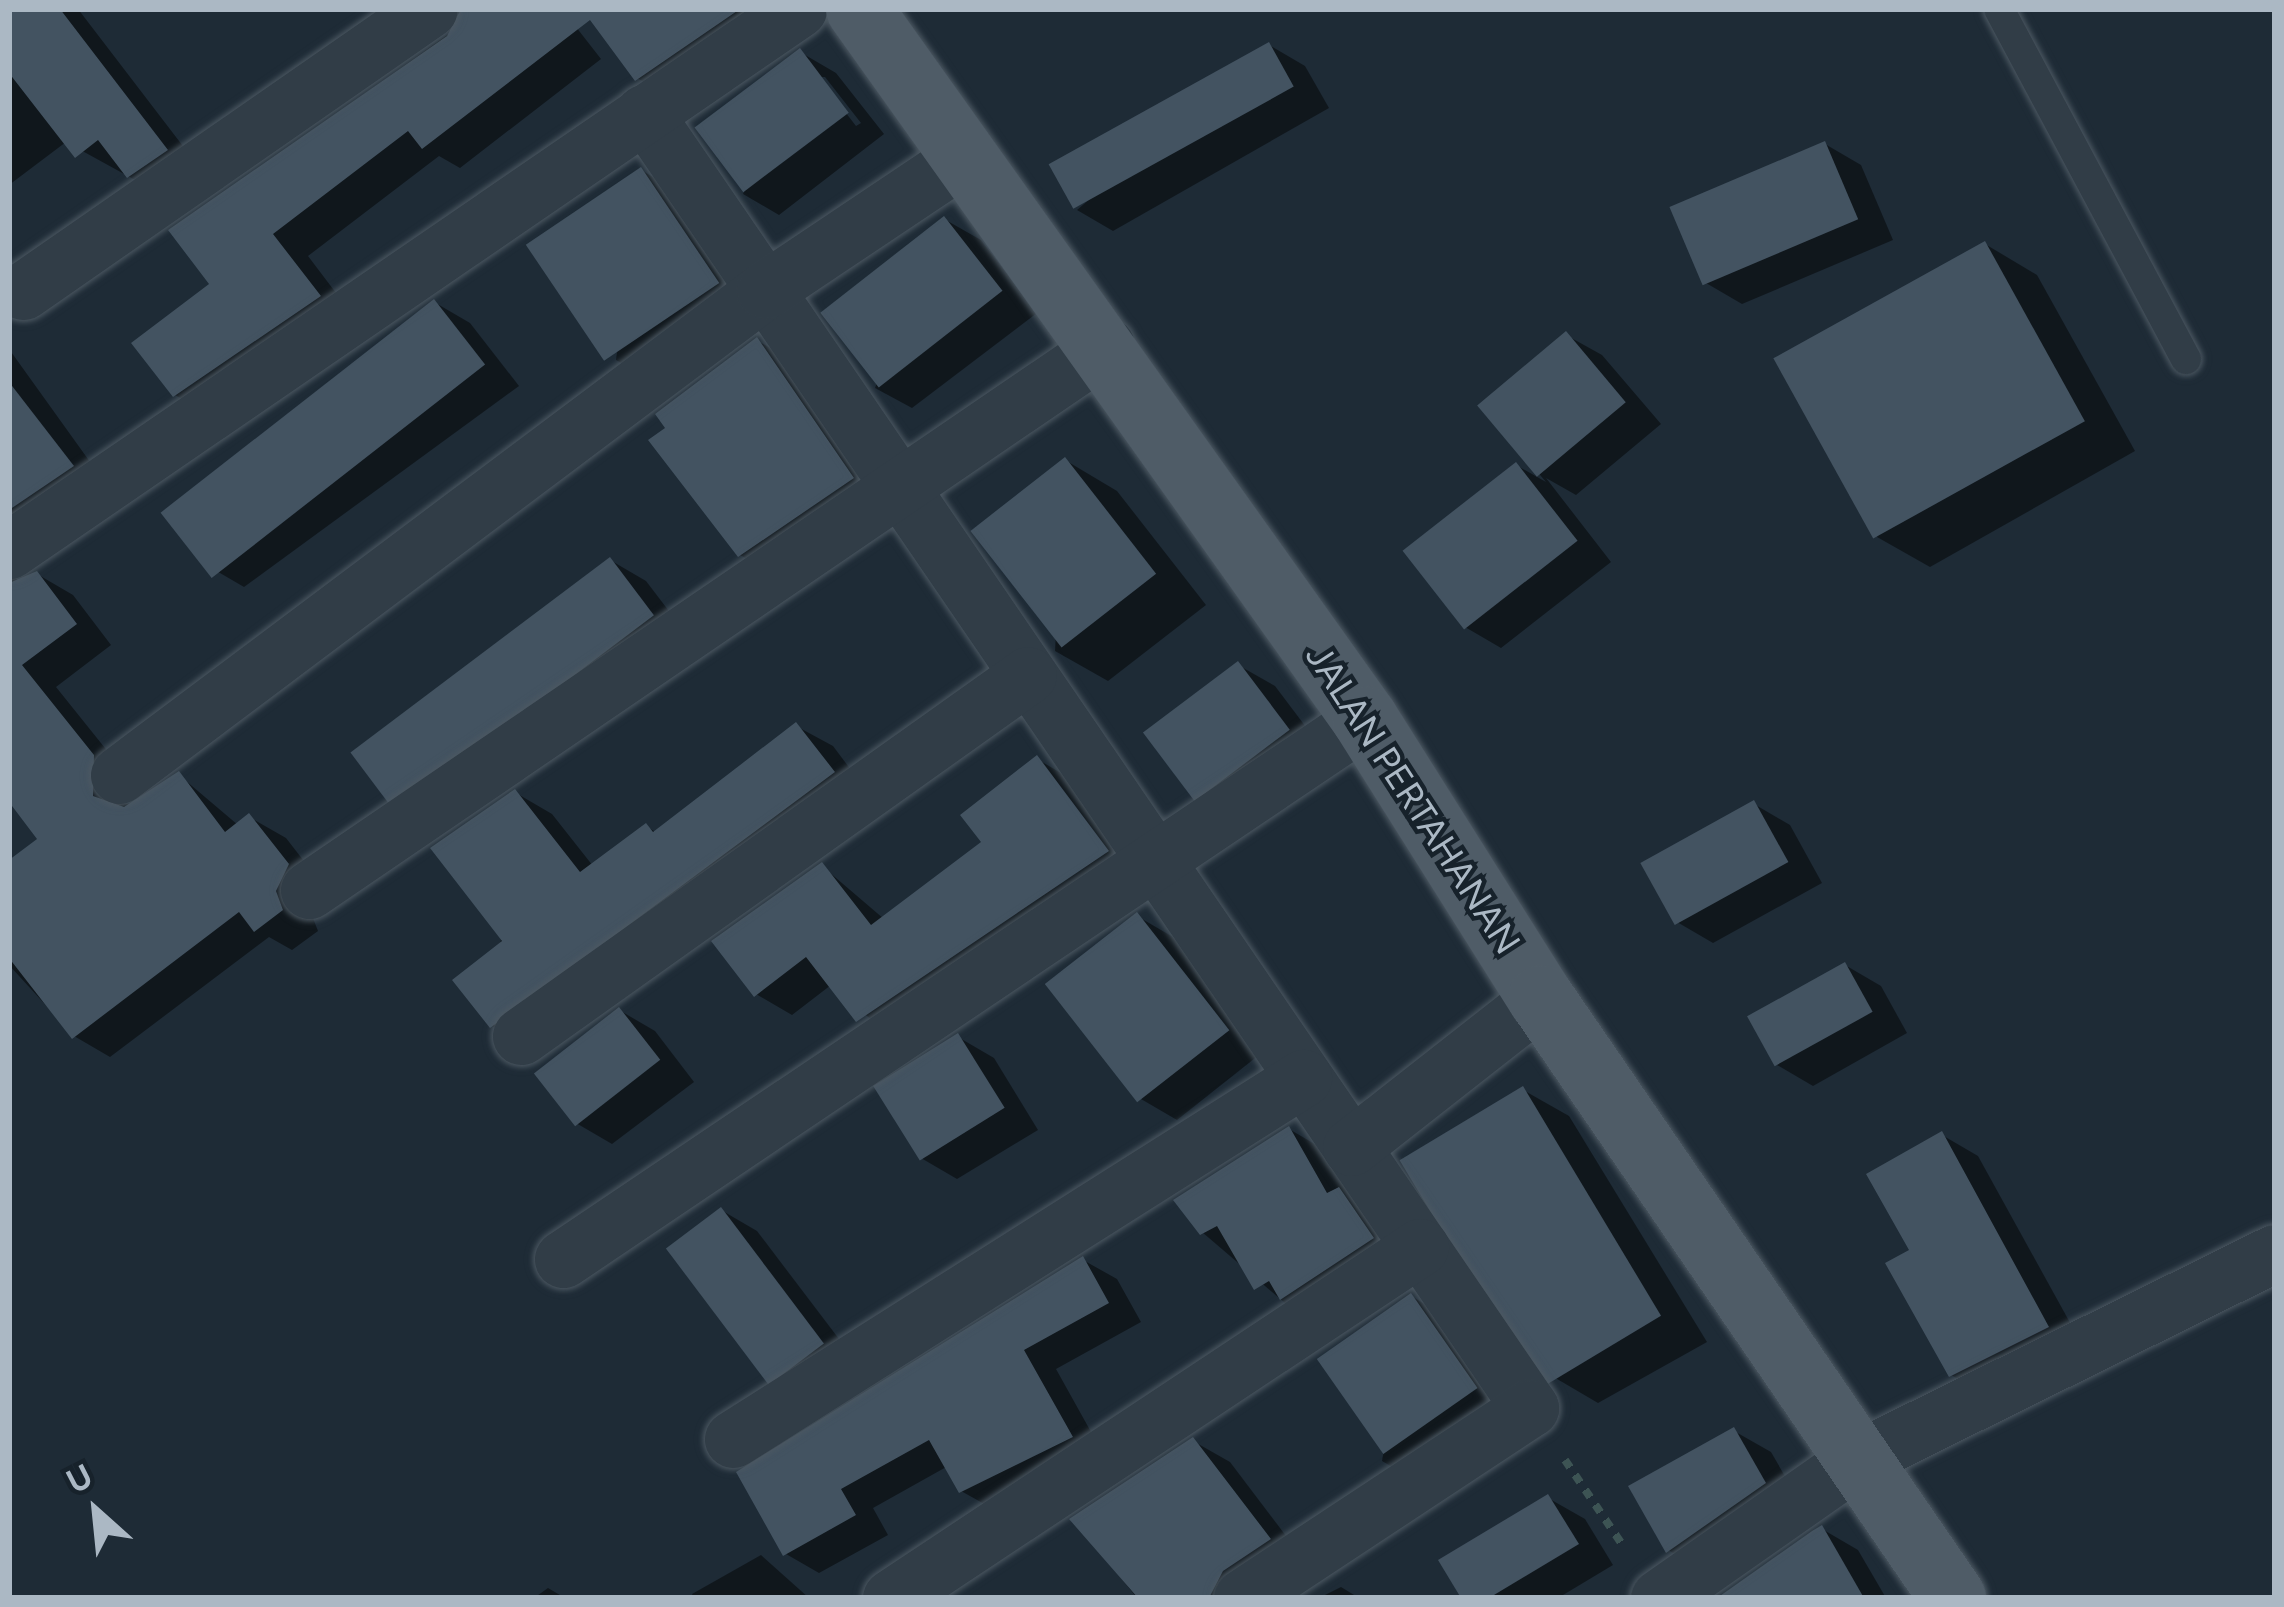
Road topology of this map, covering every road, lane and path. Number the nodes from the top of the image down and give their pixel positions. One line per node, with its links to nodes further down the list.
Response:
1 (428, 9): 8 (street)
2 (798, 9): 5 (street)
3 (859, 9): 6 (main road, JALAN PERTAHANAN)
4 (2000, 9): 10 (lane)
5 (644, 113): 7 (street); 12 (street)
6 (967, 154): 7 (street); 9 (main road, JALAN PERTAHANAN)
7 (765, 290): 11 (street); 15 (street)
8 (23, 291)
9 (1106, 346): 11 (street); 14 (main road, JALAN PERTAHANAN)
10 (2186, 359)
11 (896, 481): 13 (street); 17 (street)
12 (9, 550)
13 (1028, 675): 16 (street); 19 (street)
14 (1365, 719): 16 (street); 18 (main road, JALAN PERTAHANAN)
15 (119, 775)
16 (1154, 859): 20 (street); 24 (street)
17 (309, 890)
18 (1541, 998): 21 (street); 27 (main road, JALAN PERTAHANAN)
19 (521, 1036)
20 (1304, 1078): 21 (street); 26 (street)
21 (1351, 1147): 22 (street)
22 (1420, 1247): 25 (street); 28 (street)
23 (2275, 1253): 27 (street)
24 (563, 1259)
25 (1530, 1408): 29 (street); 30 (path)
26 (733, 1439)
27 (1856, 1460): 30 (street); 31 (main road, JALAN PERTAHANAN)
28 (891, 1598)
29 (1242, 1598)
30 (1659, 1598)
31 (1954, 1598)

